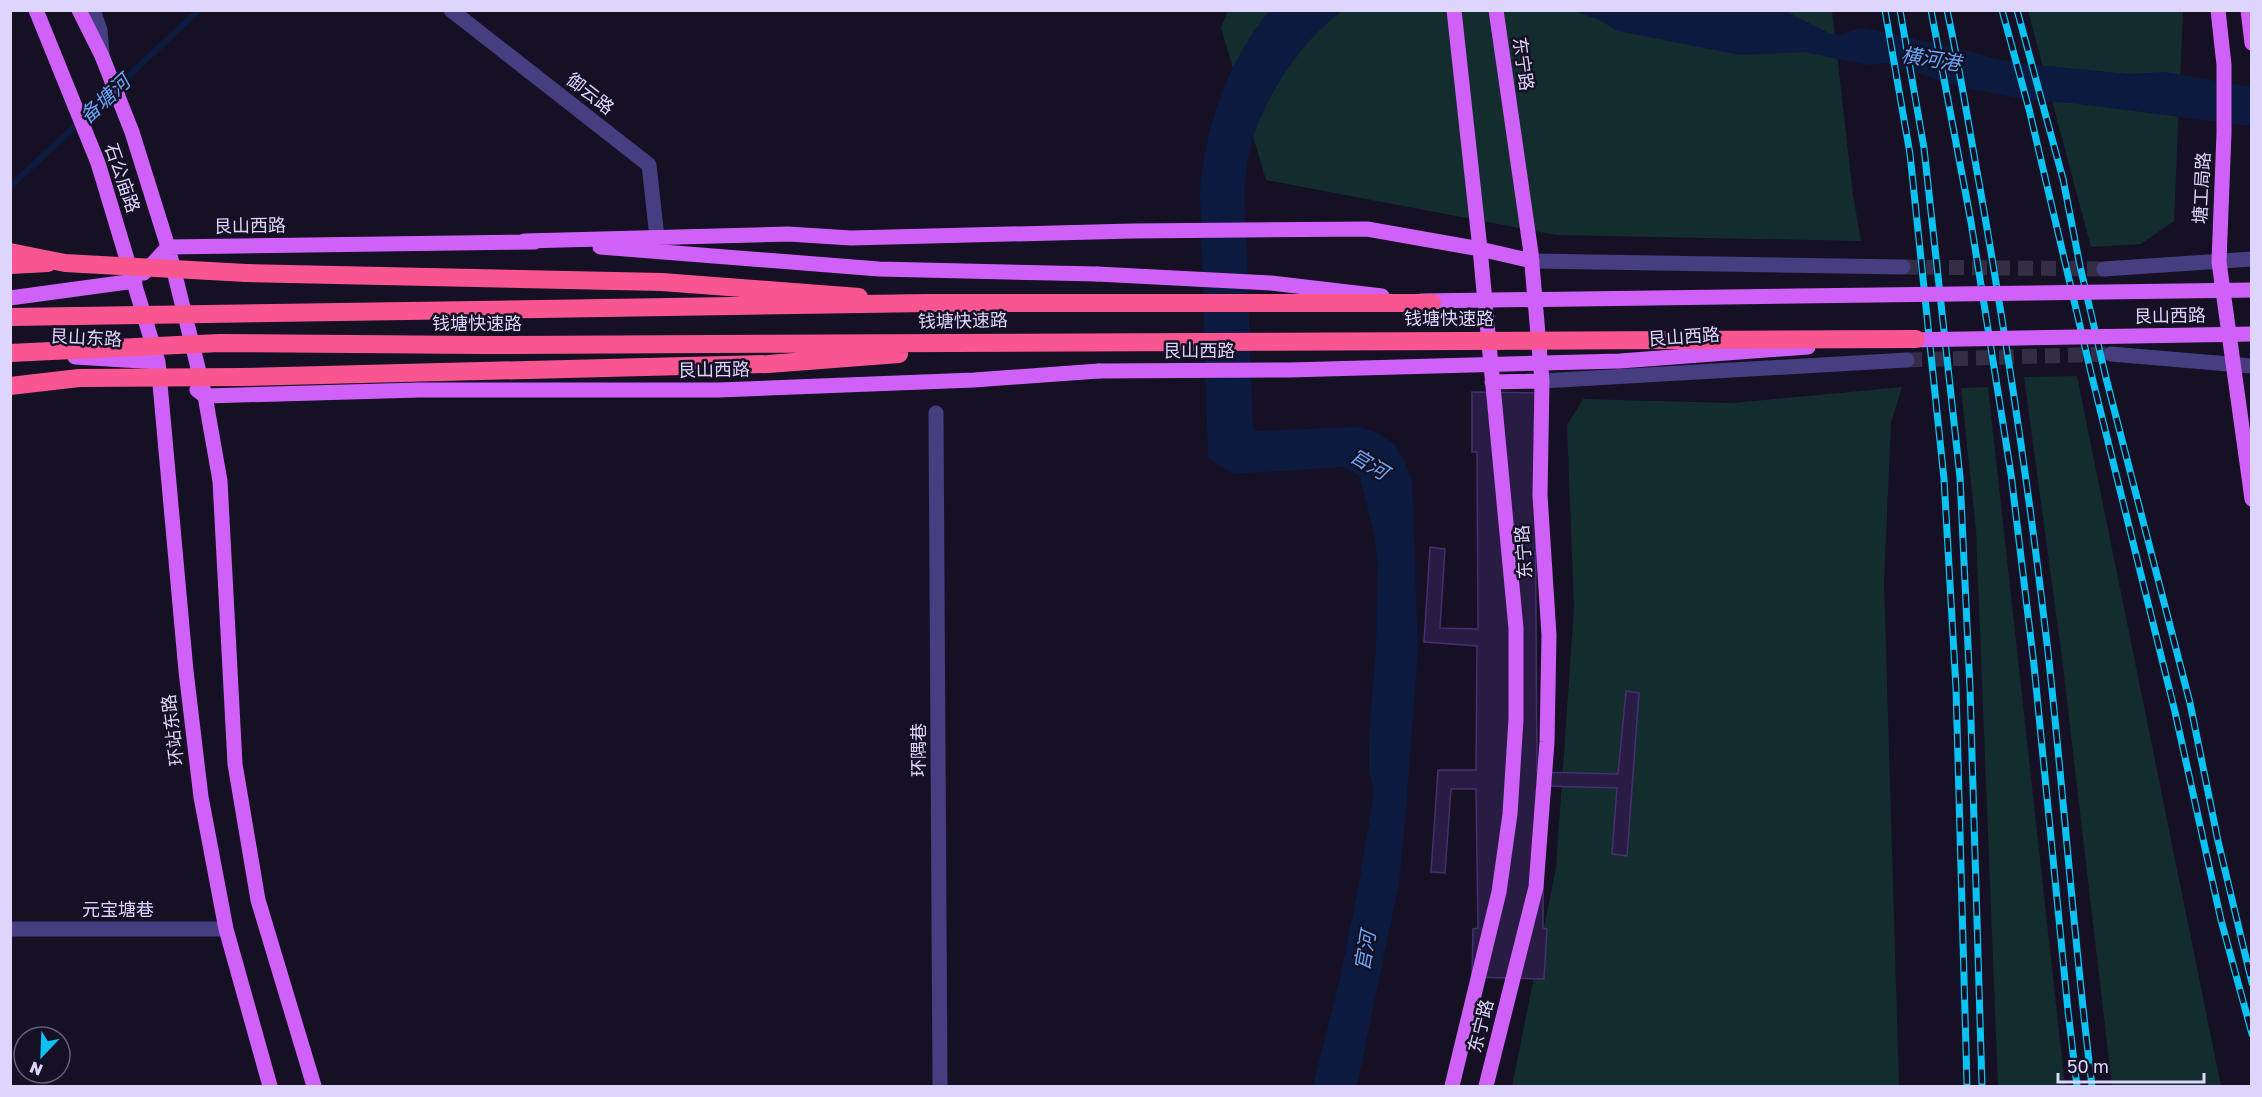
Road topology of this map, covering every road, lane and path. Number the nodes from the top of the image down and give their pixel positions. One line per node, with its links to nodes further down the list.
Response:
1 (36, 10): 23 (main road, 石公庙路)
2 (79, 10): 10 (main road, 石公庙路)
3 (93, 10): 10 (street, 石公庙路)
4 (451, 10): 11 (street, 御云路)
5 (1454, 10): 14 (main road, 东宁路)
6 (2218, 10): 18 (main road, 塘工局路)
7 (2248, 10): 9 (main road)
8 (1497, 12): 17 (main road, 东宁路)
9 (2252, 43)
10 (102, 56): 13 (main road, 石公庙路)
11 (657, 237): 12 (main road, 艮山西路); 14 (main road, 艮山西路)
12 (524, 241): 13 (main road, 艮山西路); 27 (main road, 艮山西路, bridge)
13 (168, 247): 23 (main road); 43 (main road, 石公庙路)
14 (1480, 249): 17 (main road, 艮山西路); 40 (main road, 东宁路)
15 (10, 252): 19 (highway, bridge)
16 (2252, 259): 18 (street)
17 (1532, 261): 21 (street, 艮山西路); 41 (main road, 东宁路)
18 (2219, 262): 22 (street); 36 (main road, 塘工局路)
19 (65, 263): 20 (highway, bridge); 26 (highway, bridge)
20 (10, 265)
21 (1904, 267)
22 (2104, 269)
23 (135, 281): 25 (main road); 35 (main road, 石公庙路)
24 (2252, 290): 27 (main road, 艮山西路, bridge)
25 (10, 298)
26 (929, 303): 27 (highway, 钱塘快速路, bridge); 28 (highway, 钱塘快速路, bridge)
27 (1432, 303)
28 (10, 317)
29 (2252, 334): 30 (main road, 艮山西路, bridge)
30 (1916, 339): 31 (highway, 钱塘快速路, bridge); 43 (main road, 艮山西路, bridge)
31 (1066, 341): 32 (highway, 钱塘快速路, bridge); 38 (highway, bridge)
32 (10, 353): 35 (main road, 艮山东路)
33 (2110, 354): 36 (street)
34 (1907, 360): 41 (street, 艮山西路)
35 (158, 362): 43 (main road); 47 (main road, 环站东路)
36 (2232, 366): 37 (street); 45 (main road, 塘工局路)
37 (2252, 366)
38 (79, 378): 39 (highway, bridge); 42 (highway, bridge)
39 (10, 381)
40 (1492, 381): 41 (main road); 51 (main road, 东宁路)
41 (1542, 381): 52 (main road, 东宁路)
42 (10, 387)
43 (205, 396): 49 (main road)
44 (936, 413): 50 (street, 环隅巷)
45 (2252, 499)
46 (10, 929): 47 (street, 元宝塘巷)
47 (226, 929): 48 (main road, 环站东路)
48 (270, 1086)
49 (314, 1086)
50 (940, 1086)
51 (1452, 1086)
52 (1486, 1086)

